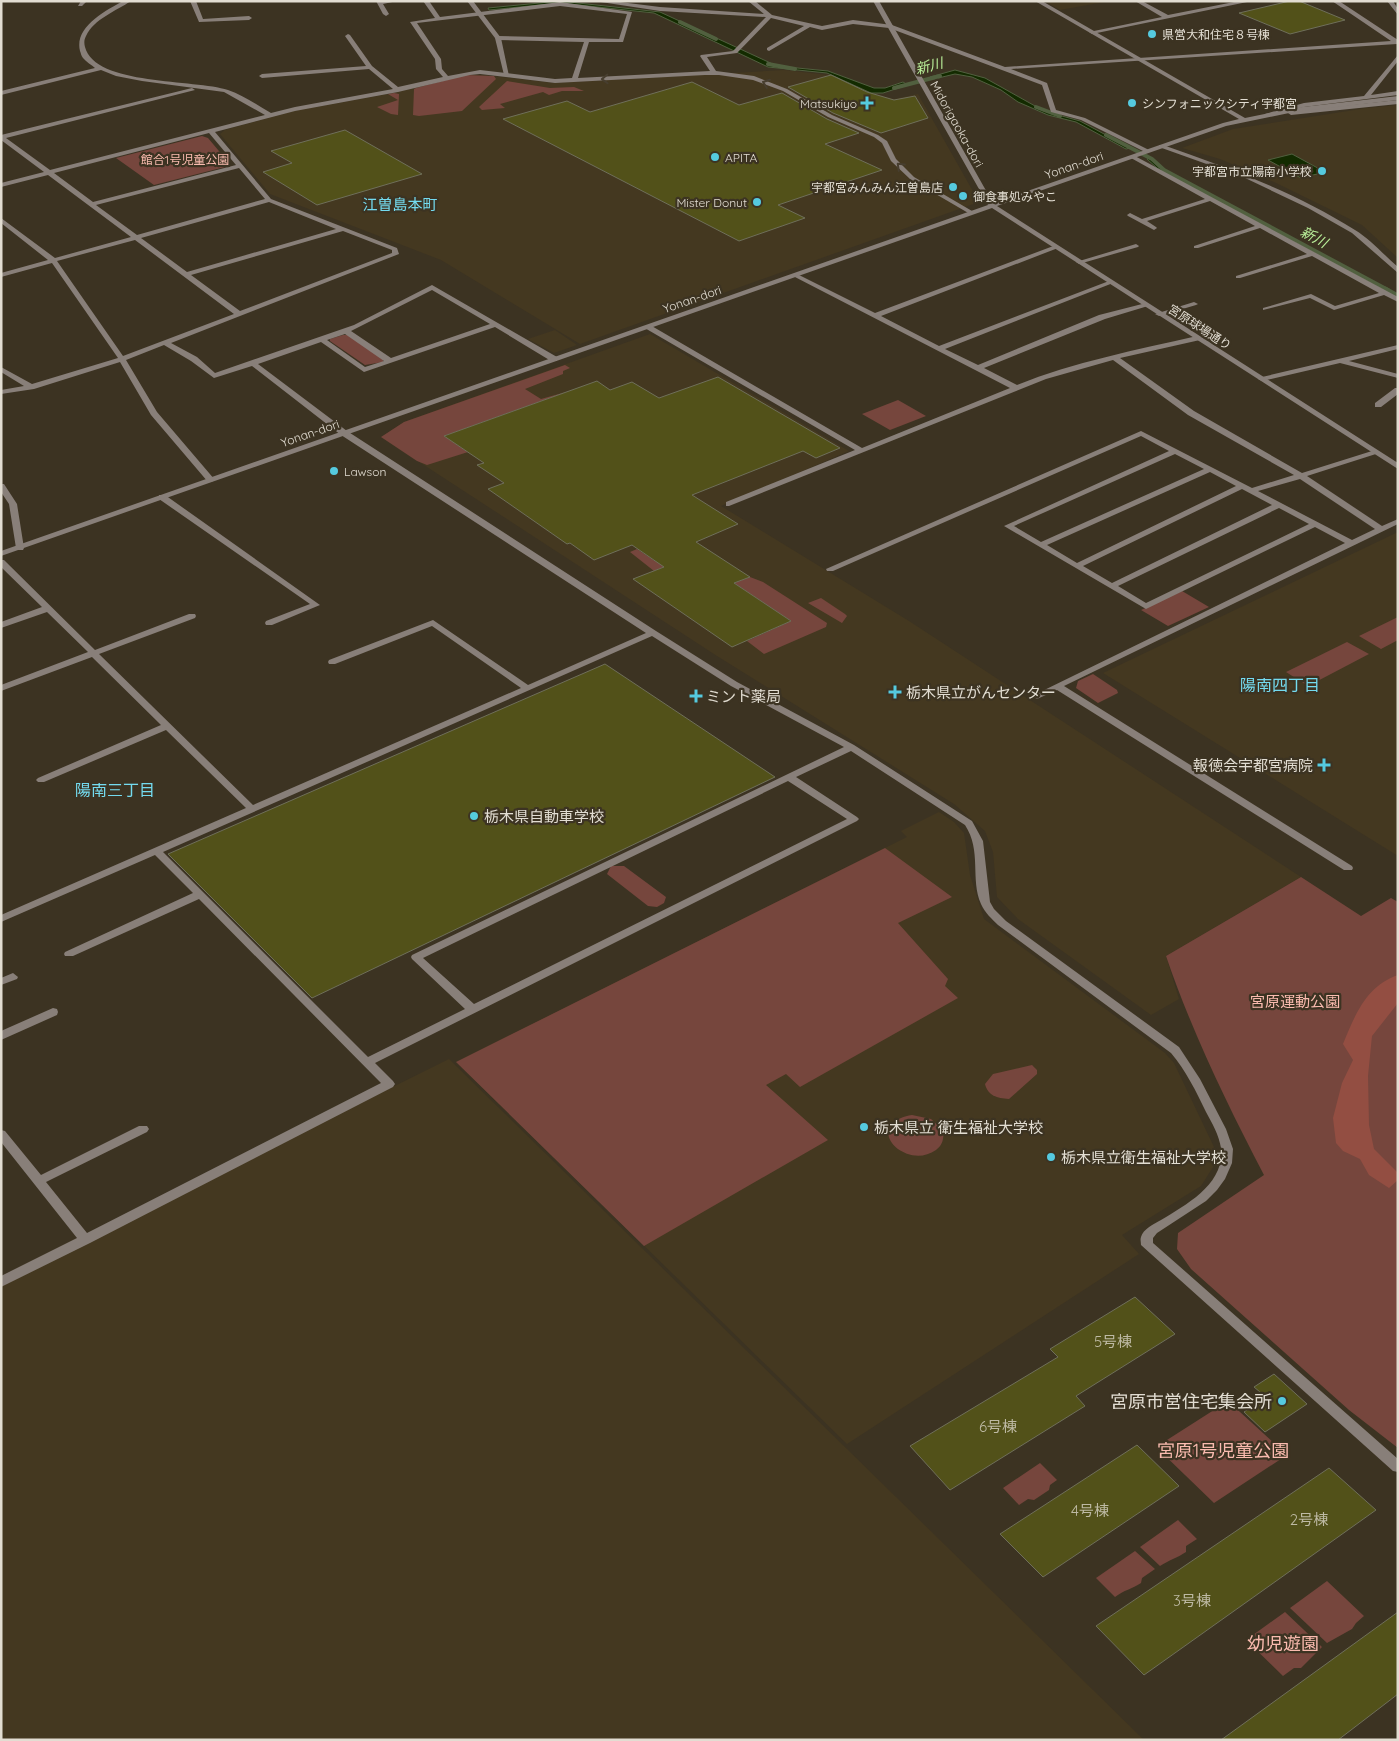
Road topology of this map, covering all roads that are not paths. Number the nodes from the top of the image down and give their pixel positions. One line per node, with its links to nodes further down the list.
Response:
1 (128, 1): 33 (street)
2 (193, 1): 20 (street)
3 (394, 1): 14 (street)
4 (426, 1): 21 (street)
5 (470, 1): 15 (street)
6 (597, 1): 18 (street)
7 (751, 1): 18 (street)
8 (876, 1): 23 (street, Midorigaoka-dori)
9 (1038, 1): 24 (street)
10 (1138, 1): 19 (street)
11 (1249, 1): 19 (street)
12 (1335, 1): 28 (street)
13 (1390, 1): 16 (street)
14 (379, 2): 17 (street)
15 (479, 13): 21 (street); 26 (street); 27 (street)
16 (1398, 13)
17 (386, 14)
18 (770, 16): 22 (street); 35 (street)
19 (1167, 17): 24 (street)
20 (249, 18)
21 (439, 19): 38 (street)
22 (809, 25): 23 (street); 29 (street)
23 (890, 26): 34 (street); 61 (street, Midorigaoka-dori)
24 (1092, 32): 31 (street)
25 (348, 36): 32 (street)
26 (498, 38): 27 (street); 36 (street)
27 (587, 40): 39 (street)
28 (1397, 42): 31 (street)
29 (768, 49)
30 (1398, 57): 44 (street)
31 (1140, 59): 34 (street); 49 (street)
32 (370, 67): 37 (street); 41 (street)
33 (102, 68): 40 (street); 42 (street)
34 (1004, 68): 53 (street)
35 (714, 73): 39 (street, one-way to 39); 62 (street, one-way to 35)
36 (508, 75): 38 (street); 39 (street)
37 (262, 76)
38 (446, 78): 41 (street)
39 (574, 80)
40 (198, 88): 47 (street); 51 (street)
41 (398, 90): 47 (street)
42 (1, 93)
43 (1398, 94): 44 (street)
44 (1366, 97): 48 (street)
45 (1398, 98): 48 (street, Yonan-dori)
46 (1398, 102): 48 (street)
47 (270, 114): 50 (street)
48 (1268, 114): 49 (street, Yonan-dori)
49 (1243, 119): 52 (street, Yonan-dori)
50 (211, 131): 55 (street); 56 (street)
51 (1, 137): 56 (street)
52 (1161, 146): 53 (street, Yonan-dori); 76 (street)
53 (1147, 151): 54 (street, Yonan-dori)
54 (1133, 157): 58 (street); 61 (street, Yonan-dori)
55 (240, 166): 59 (street); 60 (street)
56 (49, 172): 57 (street); 60 (street)
57 (1, 185)
58 (1211, 199): 65 (street); 66 (street)
59 (269, 200): 67 (street); 69 (street)
60 (92, 204): 69 (street)
61 (991, 205): 62 (street, Yonan-dori); 71 (street, 宮原球場通り)
62 (970, 212): 79 (street, Yonan-dori)
63 (1130, 215): 65 (street)
64 (1, 220): 74 (street)
65 (1141, 221): 68 (street)
66 (1262, 226): 72 (street); 73 (street)
67 (342, 228): 77 (street); 87 (street)
68 (1154, 228)
69 (136, 238): 74 (street); 77 (street)
70 (1136, 246): 75 (street)
71 (1056, 247): 75 (street, 宮原球場通り); 89 (street)
72 (1196, 247)
73 (1313, 254): 80 (street); 82 (street)
74 (53, 260): 78 (street); 99 (street)
75 (1079, 262): 81 (street, 宮原球場通り)
76 (1398, 271)
77 (187, 274): 87 (street)
78 (1, 275)
79 (795, 275): 89 (street); 91 (street, Yonan-dori)
80 (1238, 277)
81 (1111, 282): 85 (street, 宮原球場通り); 97 (street)
82 (1385, 293): 83 (street); 86 (street)
83 (1398, 300)
84 (1194, 304): 88 (street)
85 (1146, 305): 88 (street, 宮原球場通り); 105 (street)
86 (1265, 309)
87 (238, 313): 95 (street)
88 (1159, 314): 93 (street, 宮原球場通り)
89 (876, 315): 97 (street)
90 (494, 325): 92 (street); 100 (street); 101 (street)
91 (647, 327): 100 (street, Yonan-dori); 116 (street)
92 (346, 330): 94 (street); 101 (street)
93 (1197, 338): 98 (street); 107 (street, 宮原球場通り)
94 (321, 339): 101 (street); 103 (street)
95 (164, 342): 99 (street); 103 (street)
96 (1398, 347): 102 (street)
97 (940, 348): 105 (street)
98 (1114, 357): 109 (street); 121 (street)
99 (122, 359): 108 (street); 122 (street)
100 (554, 359): 115 (street, Yonan-dori)
101 (390, 361)
102 (1340, 361): 106 (street); 107 (street)
103 (253, 363): 115 (street)
104 (1, 368): 108 (street)
105 (978, 368): 109 (street)
106 (1398, 376)
107 (1262, 379): 118 (street, 宮原球場通り)
108 (31, 387): 111 (street)
109 (1015, 387): 116 (street)
110 (1398, 390): 112 (street)
111 (1, 392)
112 (1388, 398): 113 (street); 114 (street)
113 (1398, 401)
114 (1378, 405)
115 (344, 433): 122 (street, Yonan-dori); 144 (street)
116 (860, 450): 127 (street)
117 (1176, 451): 120 (street); 133 (street); 138 (street)
118 (1375, 453): 119 (street, 宮原球場通り); 121 (street)
119 (1398, 467)
120 (1210, 469): 124 (street); 133 (street)
121 (1300, 476): 125 (street); 131 (street)
122 (211, 480): 126 (street, Yonan-dori)
123 (1, 486): 134 (street)
124 (1243, 486): 125 (street); 137 (street)
125 (1251, 491): 128 (street)
126 (162, 497): 134 (street, Yonan-dori); 142 (street)
127 (729, 504)
128 (1279, 505): 130 (street); 139 (street)
129 (1398, 521): 131 (street)
130 (1315, 524): 132 (street); 139 (street)
131 (1381, 529): 132 (street)
132 (1351, 543): 147 (street)
133 (1041, 545): 137 (street)
134 (20, 548): 135 (street, Yonan-dori)
135 (1, 554)
136 (1, 562): 140 (street)
137 (1077, 566): 139 (street)
138 (830, 569)
139 (1112, 586)
140 (49, 608): 143 (street); 145 (street)
141 (192, 616): 145 (street)
142 (269, 623)
143 (1, 625)
144 (653, 633): 149 (street); 152 (street)
145 (94, 652): 148 (street); 151 (street)
146 (332, 662): 149 (street)
147 (1058, 686): 150 (street); 157 (street)
148 (1, 688)
149 (527, 688): 155 (street)
150 (1037, 696)
151 (168, 726): 154 (street); 155 (street)
152 (851, 747): 153 (street); 172 (street)
153 (790, 778): 163 (street); 163 (street)
154 (41, 780)
155 (252, 809): 156 (street)
156 (157, 851): 158 (street); 159 (street)
157 (1348, 868)
158 (200, 894): 160 (street); 166 (street)
159 (1, 919)
160 (69, 954)
161 (12, 977): 162 (street)
162 (1, 982)
163 (472, 1010): 166 (street)
164 (53, 1012): 165 (street)
165 (1, 1036)
166 (367, 1062): 170 (street)
167 (143, 1129): 169 (street)
168 (3, 1139): 169 (street)
169 (40, 1181): 170 (street)
170 (86, 1240): 171 (street)
171 (1, 1282)
172 (1398, 1467)

